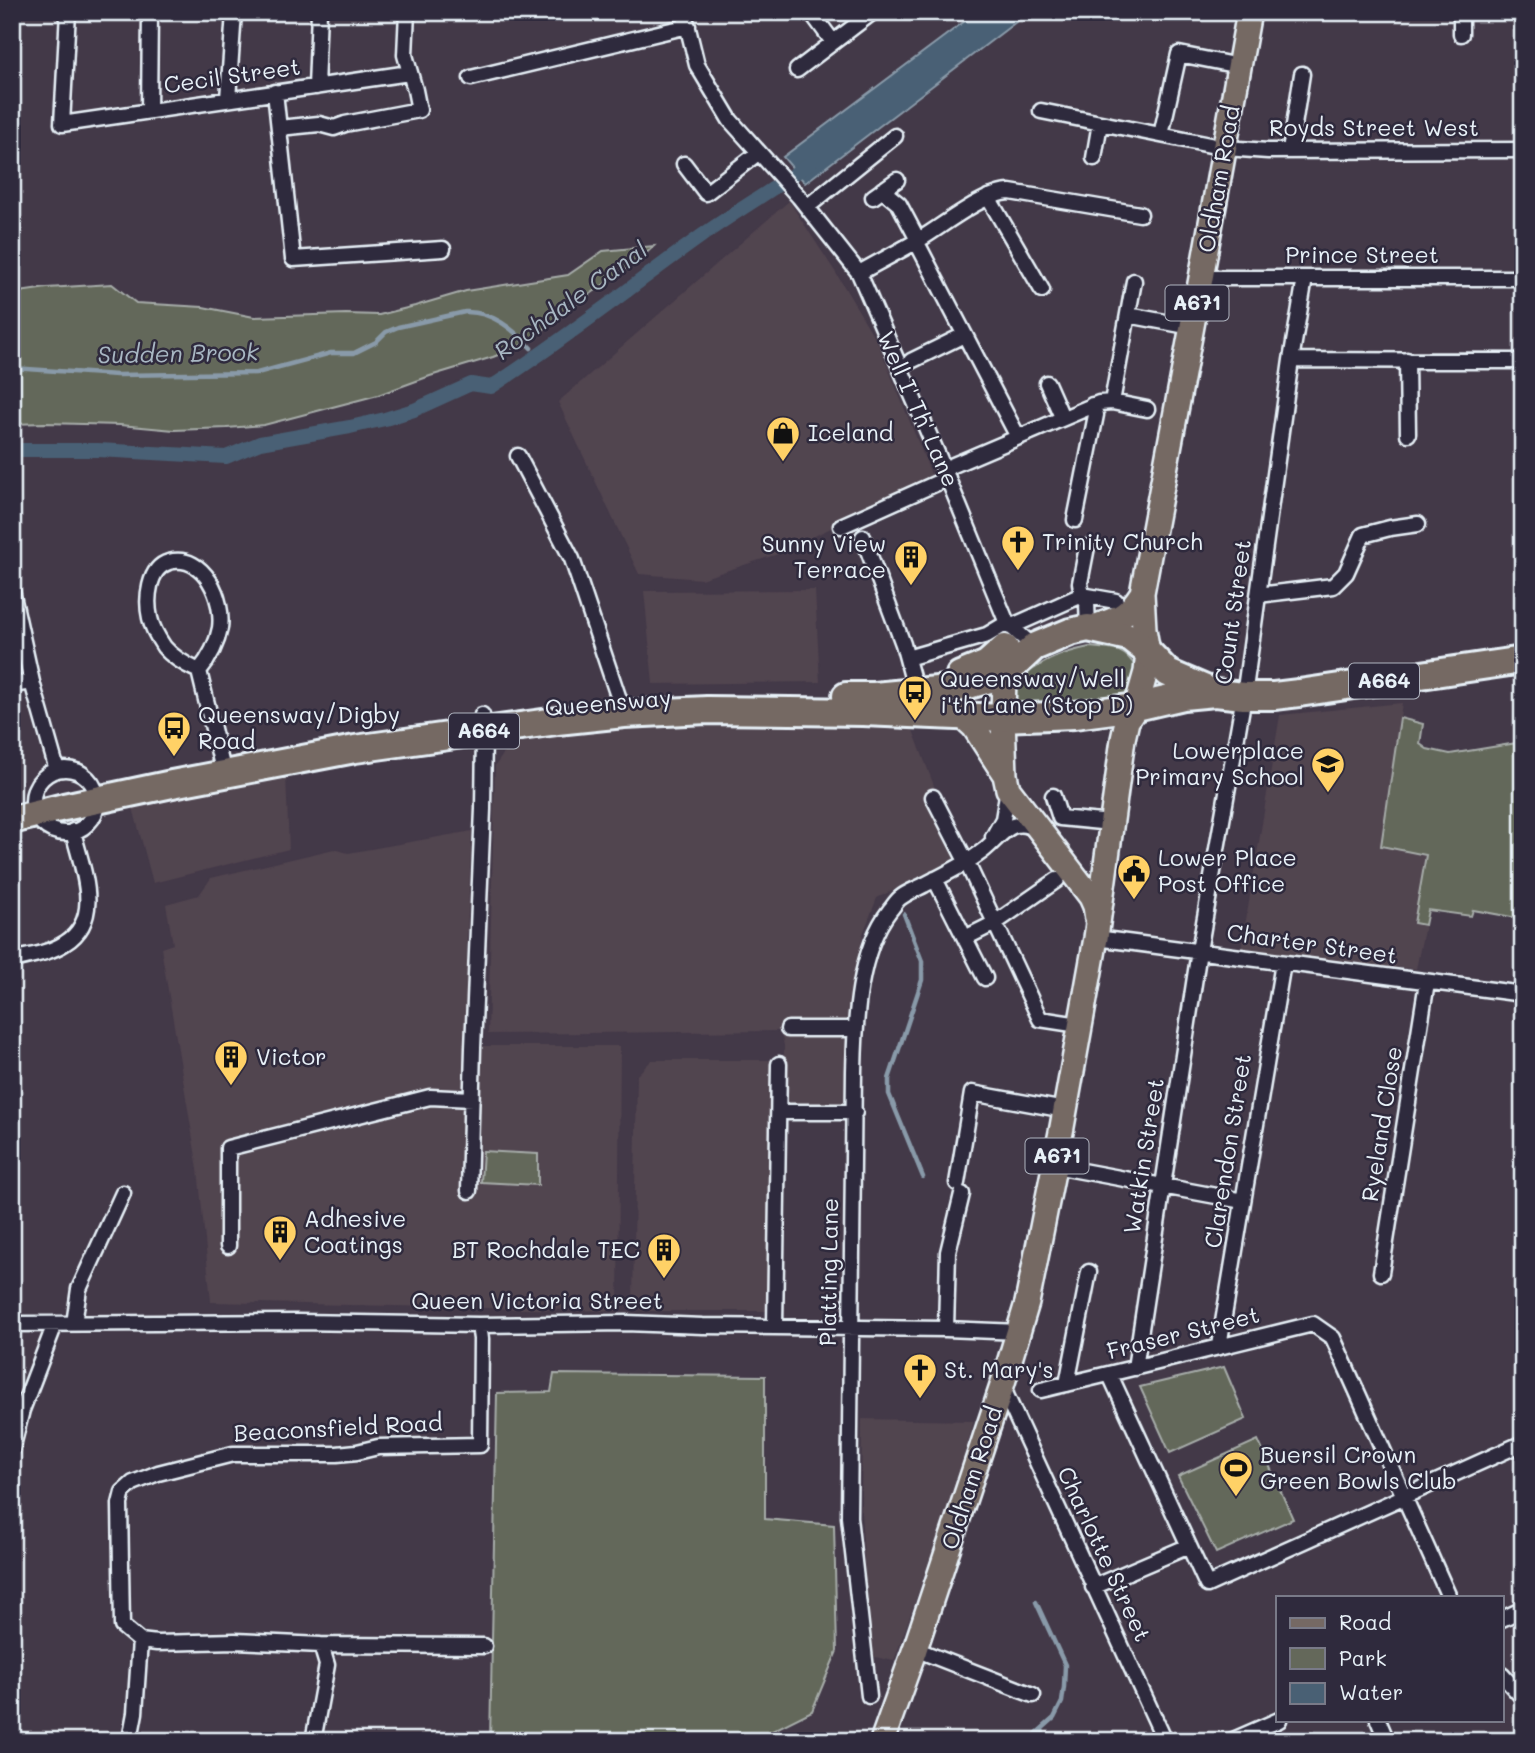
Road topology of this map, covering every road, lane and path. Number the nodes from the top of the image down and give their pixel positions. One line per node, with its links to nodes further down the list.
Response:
1 (68, 12): 21 (street, Cecil Street)
2 (150, 12): 21 (street)
3 (234, 12): 20 (street)
4 (319, 12): 18 (street)
5 (407, 12): 15 (street)
6 (811, 12): 12 (street)
7 (873, 12): 12 (street)
8 (1249, 12): 13 (main road, Oldham Road / A671)
9 (1461, 12): 11 (street)
10 (686, 19): 17 (street); 30 (street, Well I' Th' Lane)
11 (1461, 34)
12 (833, 42): 14 (street)
13 (1239, 66): 25 (street); 27 (main road, Oldham Road / A671)
14 (797, 70)
15 (409, 73): 18 (street, Cecil Street); 24 (street)
16 (1302, 74): 29 (street)
17 (471, 78)
18 (316, 86): 19 (street, Cecil Street)
19 (275, 92): 20 (street, Cecil Street); 24 (street)
20 (228, 99): 21 (street, Cecil Street)
21 (149, 111)
22 (1041, 111): 23 (street, Royds Street West)
23 (1100, 123): 25 (street, Royds Street West); 31 (street)
24 (279, 128): 38 (street)
25 (1161, 135): 27 (street, Royds Street West)
26 (895, 136): 35 (street)
27 (1225, 148): 29 (street, Royds Street West); 40 (main road, Oldham Road / A671)
28 (1523, 150): 29 (street, Royds Street West)
29 (1290, 151)
30 (758, 153): 32 (street); 35 (street, Well I' Th' Lane)
31 (1094, 158)
32 (684, 164)
33 (897, 180): 37 (street)
34 (988, 197): 36 (street); 37 (street); 44 (street)
35 (803, 202): 39 (street, Well I' Th' Lane)
36 (1140, 214)
37 (917, 241): 39 (street); 47 (street)
38 (443, 249)
39 (859, 273): 60 (street, Well I' Th' Lane)
40 (1201, 278): 41 (street, Prince Street); 46 (main road, Oldham Road / A671)
41 (1305, 278): 42 (street, Prince Street); 48 (street, Count Street)
42 (1523, 278)
43 (1134, 281): 45 (street)
44 (1042, 290)
45 (1128, 315): 46 (street); 53 (street)
46 (1192, 327): 67 (main road, Oldham Road / A671)
47 (964, 335): 50 (street); 58 (street)
48 (1291, 360): 49 (street); 69 (street, Count Street)
49 (1407, 360): 51 (street); 57 (street)
50 (911, 361)
51 (1523, 361)
52 (1047, 383): 56 (street)
53 (1112, 402): 54 (street); 55 (street)
54 (1092, 405): 56 (street); 61 (street)
55 (1147, 409)
56 (1062, 418): 58 (street)
57 (1408, 433)
58 (1018, 437): 60 (street)
59 (518, 456): 84 (street)
60 (946, 473): 63 (street); 72 (street, Well I' Th' Lane)
61 (1075, 520)
62 (1418, 524): 69 (street)
63 (841, 526)
64 (863, 537): 75 (street)
65 (1087, 547): 68 (street)
66 (12, 591): 79 (street)
67 (1142, 593): 71 (main road); 74 (main road, Oldham Road / A671)
68 (1082, 595): 70 (street); 71 (street); 72 (street)
69 (1258, 595): 83 (street, Count Street)
70 (1116, 601)
71 (1090, 628): 73 (highway, Queensway / A664); 74 (highway, A664)
72 (1007, 632): 73 (street, Well I' Th' Lane); 75 (street); 78 (street, Well I' Th' Lane); 81 (highway, A664)
73 (1034, 647): 78 (highway, Queensway / A664)
74 (1148, 652): 82 (highway, A664); 85 (main road, Oldham Road / A671)
75 (907, 658): 81 (street)
76 (1523, 660): 83 (highway, A664)
77 (199, 671): 77 (street); 89 (street)
78 (1004, 675): 81 (highway, Queensway / A664); 87 (main road, Well I' Th' Lane)
79 (32, 682): 80 (street); 90 (street)
80 (12, 685)
81 (916, 692): 84 (highway, Queensway / A664)
82 (1215, 693): 83 (highway, A664); 85 (highway, A664)
83 (1244, 696): 106 (street, Count Street)
84 (621, 706): 86 (highway, Queensway / A664); 88 (highway, Queensway / A664)
85 (1136, 707): 87 (highway, Queensway / A664); 98 (main road, Oldham Road / A671)
86 (963, 717): 87 (highway, Queensway / A664); 91 (main road)
87 (1003, 718): 91 (main road, Well I' Th' Lane)
88 (483, 723): 89 (highway, Queensway / A664); 116 (street)
89 (221, 766): 92 (highway, Queensway / A664)
90 (57, 770): 92 (street); 95 (street)
91 (1007, 782): 97 (main road); 99 (street, Well I' Th' Lane)
92 (95, 793): 95 (highway, Queensway / A664); 96 (street)
93 (1053, 796): 98 (street)
94 (933, 797): 100 (street)
95 (24, 810): 96 (street)
96 (73, 831): 107 (street)
97 (1041, 833): 99 (street, Well I' Th' Lane); 101 (main road)
98 (1109, 834): 101 (main road); 104 (main road, Oldham Road / A671)
99 (987, 848): 100 (street, Well I' Th' Lane)
100 (967, 863): 102 (street, Well I' Th' Lane); 103 (street)
101 (1063, 874): 103 (street); 104 (main road)
102 (936, 879): 105 (street); 114 (street, Platting Lane)
103 (995, 923): 105 (street); 112 (street)
104 (1097, 930): 106 (street, Charter Street); 112 (main road, Oldham Road / A671)
105 (965, 938): 109 (street)
106 (1199, 951): 108 (street, Charter Street); 121 (street, Watkin Street)
107 (12, 960)
108 (1283, 963): 110 (street, Charter Street); 124 (street, Clarendon Street)
109 (985, 978)
110 (1427, 982): 111 (street, Charter Street); 127 (street, Ryeland Close)
111 (1523, 995)
112 (1079, 1025): 117 (main road, Oldham Road / A671)
113 (788, 1029): 114 (street)
114 (855, 1029): 119 (street, Platting Lane)
115 (779, 1064): 118 (street)
116 (472, 1099): 122 (street); 125 (street)
117 (1065, 1110): 120 (main road, Oldham Road / A671); 134 (street)
118 (779, 1112): 119 (street); 132 (street)
119 (855, 1112): 133 (street, Platting Lane)
120 (1055, 1166): 121 (street); 135 (main road, Oldham Road / A671)
121 (1163, 1186): 124 (street); 137 (street, Watkin Street)
122 (469, 1191)
123 (123, 1193): 130 (street)
124 (1243, 1201): 136 (street, Clarendon Street)
125 (228, 1246)
126 (1089, 1272): 139 (street)
127 (1381, 1273)
128 (12, 1324): 129 (street, Queen Victoria Street)
129 (55, 1324): 130 (street, Queen Victoria Street); 143 (street)
130 (74, 1324): 131 (street, Queen Victoria Street)
131 (479, 1325): 132 (street, Queen Victoria Street); 150 (street, Beaconsfield Road)
132 (775, 1326): 133 (street, Queen Victoria Street)
133 (850, 1328): 134 (street, Queen Victoria Street); 156 (street, Platting Lane)
134 (946, 1329): 135 (street, Queen Victoria Street)
135 (1019, 1332): 140 (main road, Oldham Road / A671)
136 (1219, 1346): 137 (street, Fraser Street); 144 (street, Fraser Street)
137 (1135, 1368): 138 (street, Fraser Street)
138 (1110, 1375): 139 (street, Fraser Street); 145 (street)
139 (1067, 1384): 141 (street, Fraser Street)
140 (1002, 1386): 146 (street, Charlotte Street); 153 (main road, Oldham Road / A671)
141 (1041, 1390)
142 (1523, 1443): 144 (street)
143 (12, 1450)
144 (1404, 1496): 145 (street); 147 (street)
145 (1188, 1546): 146 (street)
146 (1093, 1587): 163 (street, Charlotte Street)
147 (1449, 1596)
148 (1523, 1609): 149 (street)
149 (1504, 1618)
150 (140, 1641): 151 (street); 160 (street)
151 (321, 1645): 152 (street); 161 (street)
152 (484, 1646)
153 (915, 1649): 155 (street); 162 (main road, Oldham Road / A671)
154 (1504, 1677): 157 (street)
155 (1033, 1695)
156 (869, 1696)
157 (1523, 1698)
158 (1276, 1721): 164 (street)
159 (1379, 1722): 165 (street)
160 (131, 1734)
161 (313, 1741)
162 (882, 1741)
163 (1165, 1741)
164 (1231, 1741)
165 (1387, 1741)

